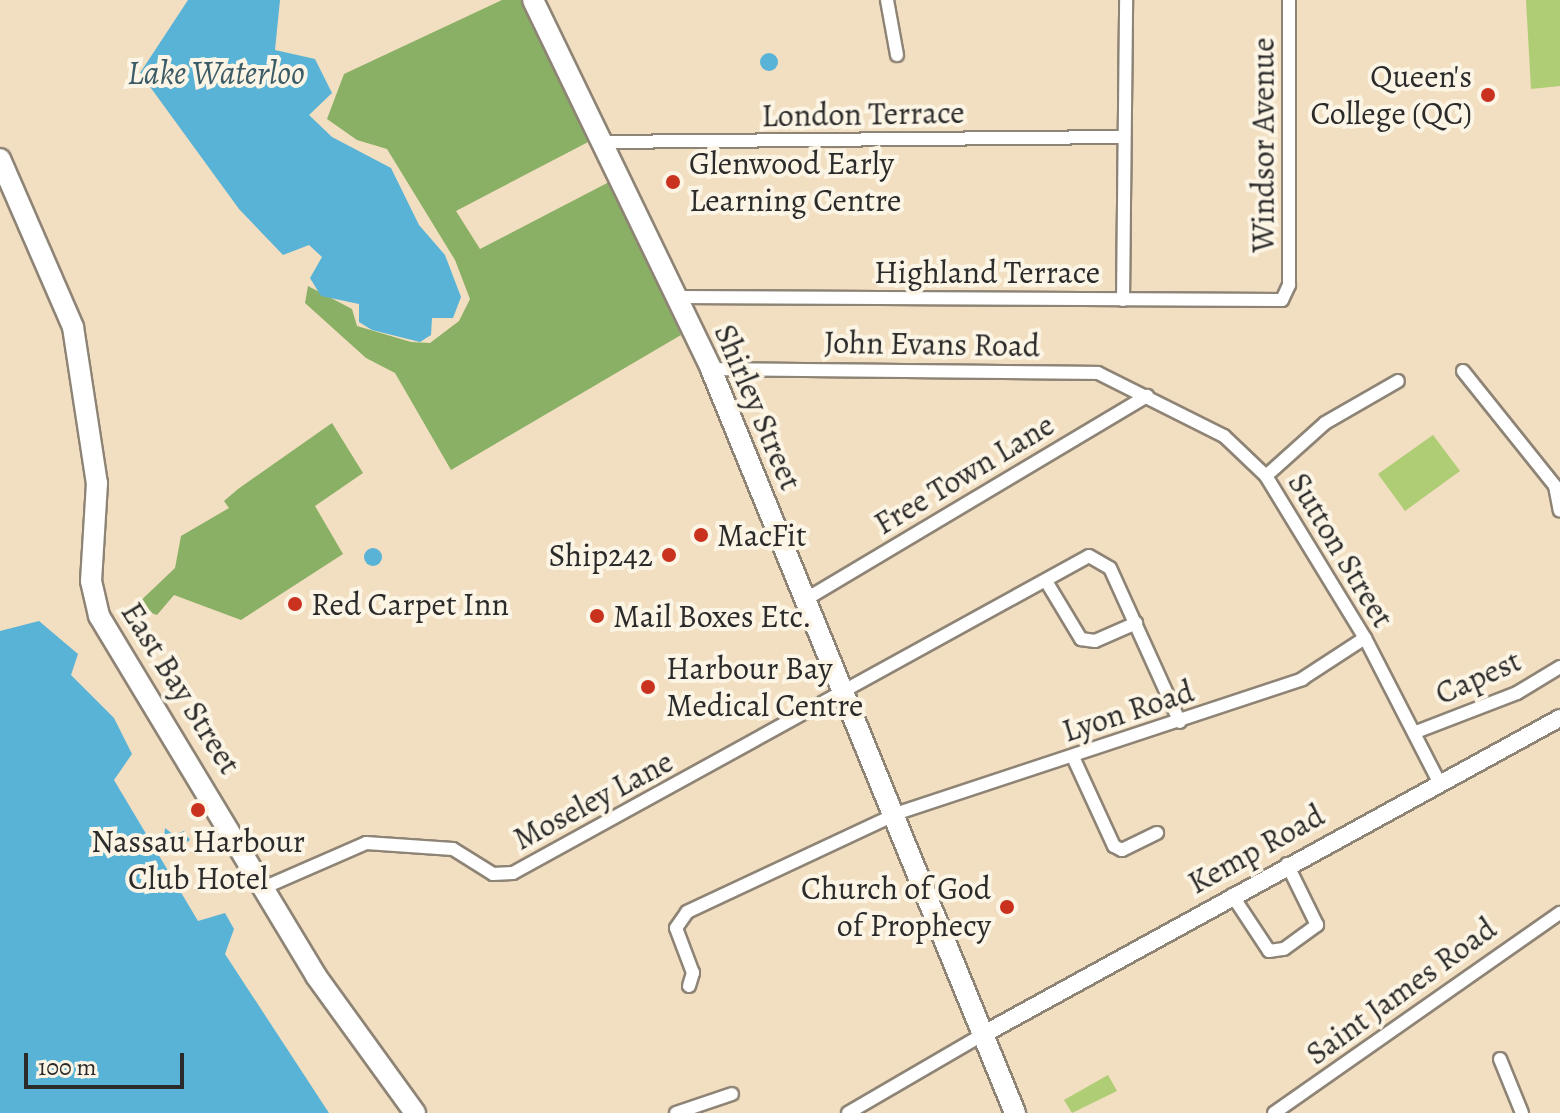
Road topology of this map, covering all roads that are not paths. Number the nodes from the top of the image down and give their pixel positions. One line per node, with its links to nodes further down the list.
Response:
1 (533, 0): 7 (highway, Shirley Street)
2 (887, 0): 5 (street)
3 (1126, 0): 6 (street)
4 (1289, 0): 9 (street, Windsor Avenue)
5 (897, 55)
6 (1124, 137): 7 (street, London Terrace); 11 (street)
7 (602, 142): 10 (highway, Shirley Street)
8 (0, 159): 33 (highway, East Bay Street)
9 (1288, 289): 11 (street, Highland Terrace)
10 (678, 297): 11 (street, Highland Terrace); 12 (highway, Shirley Street)
11 (1123, 300)
12 (711, 369): 15 (street, John Evans Road); 20 (highway, Shirley Street)
13 (1463, 371): 17 (street)
14 (1398, 381): 16 (street)
15 (1147, 396): 16 (street, Sutton Street); 20 (street, Free Town Lane)
16 (1266, 476): 22 (street, Sutton Street)
17 (1558, 484): 18 (street)
18 (1560, 511)
19 (1046, 581): 21 (street); 21 (street, Moseley Lane); 24 (street, Moseley Lane)
20 (808, 598): 24 (highway, Shirley Street)
21 (1136, 623): 26 (street)
22 (1365, 638): 26 (street, Lyon Road); 27 (street, Sutton Street)
23 (1560, 667): 27 (street, Capest)
24 (848, 691): 30 (highway, Shirley Street); 33 (street, Moseley Lane)
25 (1560, 718): 29 (street, Kemp Road)
26 (1180, 722): 28 (street, Lyon Road)
27 (1416, 732): 29 (street, Sutton Street)
28 (1073, 757): 30 (street, Lyon Road); 31 (street)
29 (1438, 780): 32 (street, Kemp Road)
30 (898, 813): 36 (street, Lyon Road); 37 (highway, Shirley Street)
31 (1157, 833)
32 (1287, 864): 34 (street, Kemp Road); 34 (street)
33 (263, 888): 41 (highway, East Bay Street)
34 (1232, 895): 37 (street, Kemp Road)
35 (1560, 913): 45 (street, Saint James Road)
36 (689, 986)
37 (982, 1035): 43 (street); 44 (highway, Shirley Street)
38 (1500, 1059): 40 (street)
39 (732, 1094): 42 (street)
40 (1520, 1108): 46 (street)
41 (415, 1113)
42 (676, 1113)
43 (848, 1113)
44 (1015, 1113)
45 (1274, 1113)
46 (1507, 1113)

